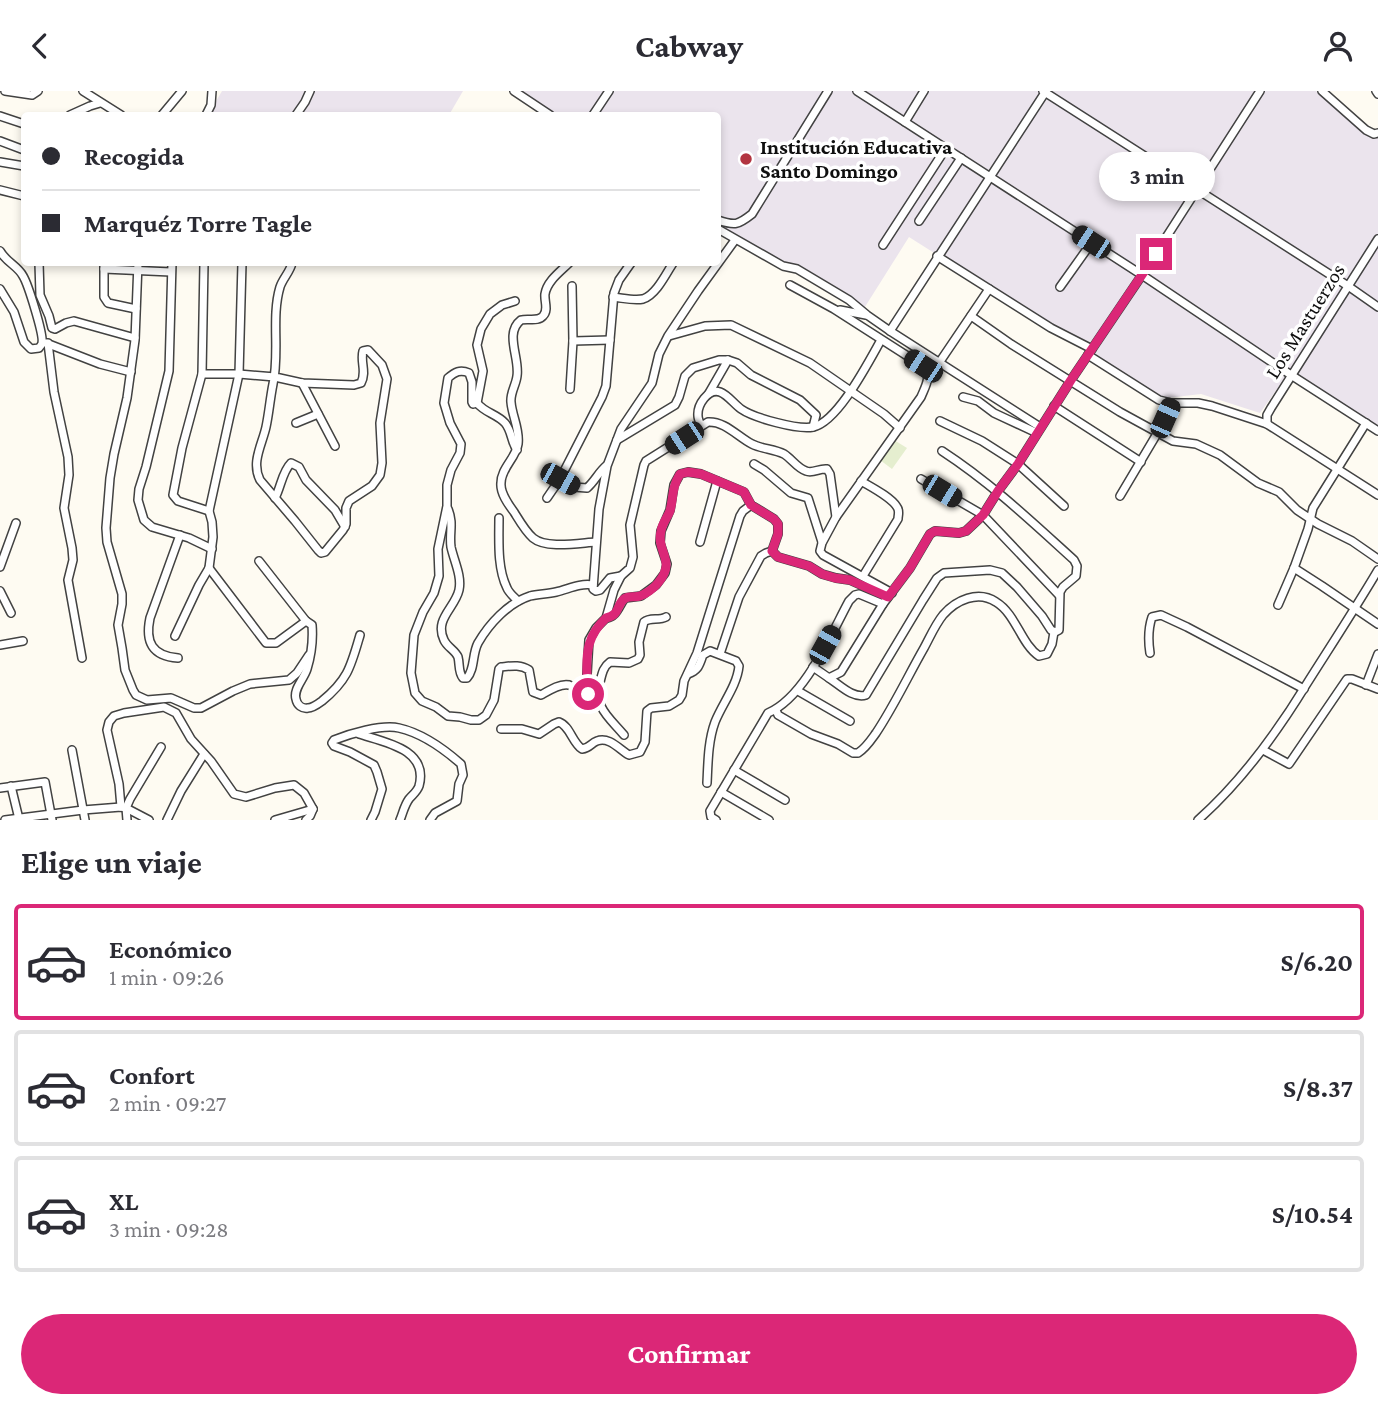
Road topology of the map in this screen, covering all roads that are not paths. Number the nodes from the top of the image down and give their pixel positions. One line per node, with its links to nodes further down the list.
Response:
1 (5, 91): 2 (street)
2 (38, 91)
3 (83, 91): 15 (street)
4 (181, 91): 18 (street)
5 (212, 91): 19 (street)
6 (310, 91): 20 (street)
7 (514, 91): 21 (street)
8 (609, 91): 22 (street)
9 (828, 91): 37 (street)
10 (857, 91): 24 (street)
11 (924, 91): 24 (street)
12 (1322, 91): 26 (street)
13 (1045, 92): 33 (street); 35 (street)
14 (1255, 93): 35 (street)
15 (100, 103): 16 (street); 17 (street)
16 (77, 112)
17 (116, 112)
18 (164, 112)
19 (208, 112)
20 (298, 112)
21 (546, 112)
22 (595, 112)
23 (0, 116): 25 (street)
24 (905, 121): 29 (street)
25 (21, 123)
26 (1378, 133)
27 (0, 141): 28 (street)
28 (21, 148)
29 (946, 148): 30 (street); 43 (street)
30 (961, 158): 33 (street); 38 (street)
31 (0, 162): 32 (street)
32 (21, 166)
33 (990, 177): 42 (street); 45 (street)
34 (0, 190): 36 (street)
35 (1197, 190): 59 (street); 62 (street)
36 (21, 195)
37 (721, 221)
38 (919, 221)
39 (721, 231): 41 (street)
40 (1378, 239): 62 (street, Los Mastuerzos)
41 (735, 240): 46 (street); 71 (street)
42 (1091, 242): 59 (street); 63 (street)
43 (883, 245)
44 (0, 251): 79 (street)
45 (937, 256): 65 (street); 73 (street)
46 (721, 260)
47 (39, 266): 75 (street)
48 (104, 266): 49 (street); 69 (street)
49 (138, 266): 58 (street); 69 (street)
50 (172, 266): 58 (street)
51 (204, 266): 84 (street)
52 (242, 266): 85 (street)
53 (291, 266): 87 (street)
54 (566, 266): 110 (street)
55 (629, 266): 66 (street)
56 (671, 266): 66 (street)
57 (717, 266): 74 (street)
58 (171, 272): 136 (street)
59 (1142, 275): 80 (street); 86 (street)
60 (790, 285): 70 (street)
61 (572, 286): 78 (street)
62 (1348, 286): 68 (street); 86 (street, Los Mastuerzos)
63 (1060, 287)
64 (0, 289): 79 (street)
65 (989, 289): 72 (street); 80 (street)
66 (613, 297): 76 (street)
67 (515, 300): 94 (street)
68 (1378, 307)
69 (136, 309): 75 (street)
70 (834, 309): 71 (street); 77 (street)
71 (867, 315): 73 (street)
72 (971, 316): 82 (street); 88 (street)
73 (890, 331): 82 (street)
74 (668, 336): 91 (street); 108 (street)
75 (135, 338): 83 (street)
76 (610, 340): 78 (street); 117 (street)
77 (881, 340): 91 (street); 104 (street)
78 (573, 341): 90 (street)
79 (45, 342): 83 (street); 171 (street)
80 (1090, 352): 88 (street); 95 (street)
81 (728, 360): 92 (street); 103 (street); 108 (street)
82 (939, 362): 105 (street)
83 (131, 372): 170 (street)
84 (202, 374): 85 (street); 129 (street)
85 (239, 374): 87 (street); 129 (street)
86 (1291, 375): 100 (street); 101 (street, Los Mastuerzos)
87 (275, 377): 89 (street); 124 (street)
88 (1071, 380): 96 (street); 107 (street)
89 (302, 383): 97 (street); 135 (street)
90 (570, 389)
91 (851, 390): 103 (street); 104 (street)
92 (709, 394): 102 (street); 103 (street)
93 (963, 397): 105 (street)
94 (477, 403): 110 (street); 127 (street)
95 (1171, 403): 101 (street); 107 (street)
96 (1055, 406): 105 (street); 112 (street)
97 (318, 414): 99 (street); 109 (street)
98 (940, 421): 114 (street)
99 (296, 423)
100 (1366, 423): 106 (street); 116 (street)
101 (1268, 424): 116 (street)
102 (701, 426): 131 (street); 148 (street)
103 (813, 427)
104 (900, 428): 120 (street)
105 (1039, 430): 114 (street)
106 (1378, 431)
107 (1158, 432): 112 (street); 133 (street)
108 (617, 440): 115 (street)
109 (335, 446)
110 (517, 450): 137 (street)
111 (943, 451): 121 (street)
112 (1141, 462): 123 (street)
113 (754, 464): 139 (street)
114 (1018, 464): 121 (street); 128 (street)
115 (607, 466): 117 (street); 137 (street)
116 (1337, 469): 122 (street); 133 (street)
117 (560, 479): 125 (street)
118 (921, 479): 130 (street)
119 (717, 481): 126 (street); 138 (street); 159 (street)
120 (862, 481): 131 (street); 149 (street)
121 (998, 491): 130 (street); 152 (street)
122 (1378, 495)
123 (1121, 496)
124 (275, 498): 135 (street); 135 (street)
125 (547, 498)
126 (751, 505): 141 (street); 174 (street)
127 (447, 506): 154 (street); 180 (street)
128 (1064, 506)
129 (209, 511): 140 (street)
130 (983, 515): 152 (street); 153 (street)
131 (836, 517): 139 (street)
132 (499, 518): 154 (street)
133 (1311, 518): 142 (street); 146 (street)
134 (16, 523): 144 (street)
135 (345, 527)
136 (180, 535): 140 (street); 172 (street)
137 (596, 542): 150 (street)
138 (700, 542)
139 (822, 543): 149 (street)
140 (212, 549): 145 (street)
141 (772, 551): 153 (street); 168 (street)
142 (1378, 559)
143 (259, 561): 160 (street)
144 (0, 567)
145 (209, 568): 160 (street); 164 (street)
146 (1294, 568): 155 (street); 156 (street)
147 (1378, 570): 156 (street)
148 (621, 576): 150 (street); 159 (street)
149 (863, 576): 153 (street)
150 (593, 585): 154 (street)
151 (0, 591): 157 (street)
152 (1059, 595): 162 (street)
153 (888, 598): 173 (street); 175 (street)
154 (518, 601)
155 (1278, 605)
156 (1355, 609): 161 (street); 177 (street)
157 (11, 613)
158 (666, 617): 181 (street)
159 (606, 618): 180 (street)
160 (306, 621): 170 (street)
161 (1378, 624)
162 (1054, 632): 175 (street); 182 (street)
163 (360, 635): 170 (street)
164 (175, 636)
165 (23, 641): 166 (street)
166 (0, 645)
167 (1150, 653): 177 (street)
168 (720, 654): 174 (street); 192 (street)
169 (1378, 654): 176 (street)
170 (309, 655)
171 (82, 658)
172 (178, 658)
173 (813, 667): 175 (street); 179 (street)
174 (687, 674): 184 (street)
175 (833, 677)
176 (1366, 685): 178 (street); 189 (street)
177 (1304, 689): 189 (street)
178 (1378, 689)
179 (798, 691): 182 (street); 183 (street)
180 (585, 692): 181 (street)
181 (597, 697): 186 (street)
182 (776, 710): 191 (street)
183 (850, 721)
184 (501, 729)
185 (355, 733): 209 (street); 210 (street); 211 (street)
186 (624, 735)
187 (160, 747): 197 (street)
188 (72, 750): 199 (street)
189 (1263, 750): 214 (street)
190 (204, 754): 197 (street); 198 (street); 206 (street)
191 (734, 770): 195 (street); 196 (street)
192 (706, 783)
193 (12, 786): 194 (street); 200 (street); 201 (street)
194 (0, 788)
195 (721, 792): 212 (street); 213 (street)
196 (785, 800)
197 (123, 807): 199 (street); 204 (street); 205 (street)
198 (313, 809): 207 (street); 208 (street)
199 (83, 810): 200 (street); 203 (street)
200 (51, 817): 201 (street)
201 (19, 819): 202 (street)
202 (5, 820)
203 (85, 820)
204 (127, 820)
205 (149, 820)
206 (167, 820)
207 (275, 820)
208 (306, 820)
209 (371, 820)
210 (400, 820)
211 (430, 820)
212 (716, 820)
213 (769, 820)
214 (1198, 820)

